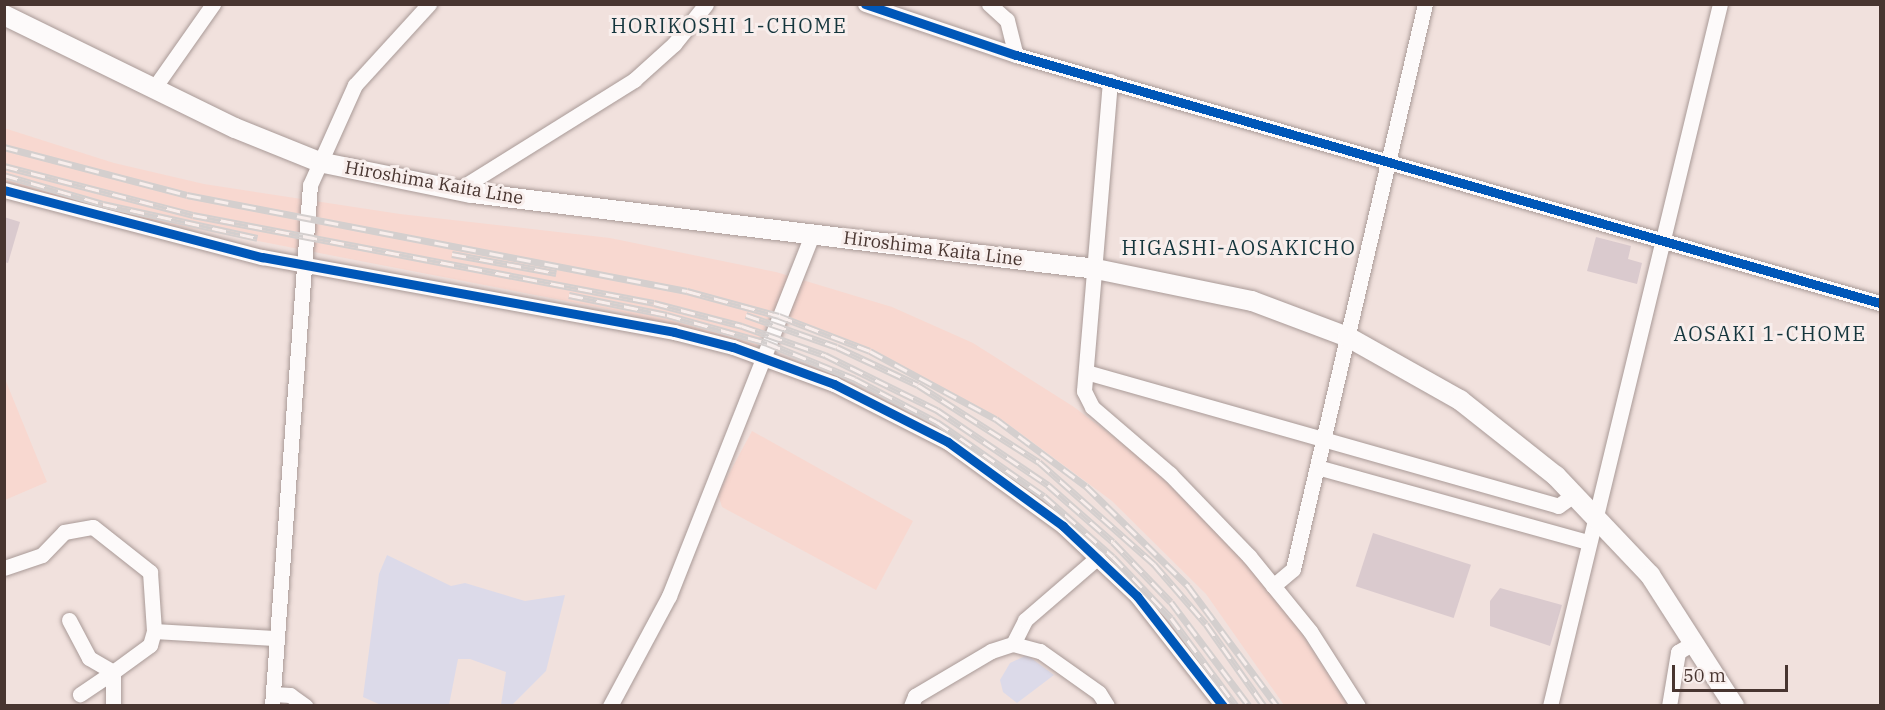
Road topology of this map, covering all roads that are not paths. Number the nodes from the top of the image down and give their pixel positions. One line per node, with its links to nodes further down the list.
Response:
1 (213, 4): 11 (street)
2 (429, 4): 13 (street)
3 (706, 4): 15 (street)
4 (865, 4): 9 (street)
5 (989, 4): 9 (street)
6 (1425, 4): 12 (street)
7 (1720, 4): 17 (street)
8 (4, 15): 11 (main road, Hiroshima Kaita Line)
9 (1016, 55): 10 (street)
10 (1110, 81): 12 (street); 19 (street)
11 (154, 88): 13 (main road, Hiroshima Kaita Line)
12 (1386, 160): 17 (street); 21 (street)
13 (319, 162): 15 (main road, Hiroshima Kaita Line); 18 (street)
14 (4, 190): 18 (street)
15 (458, 190): 16 (main road, Hiroshima Kaita Line)
16 (813, 233): 19 (main road, Hiroshima Kaita Line); 22 (street)
17 (1661, 239): 20 (street); 27 (street)
18 (302, 264): 22 (street); 34 (street)
19 (1096, 270): 21 (main road, Hiroshima Kaita Line); 23 (street)
20 (1881, 303)
21 (1348, 338): 24 (street); 26 (main road, Hiroshima Kaita Line)
22 (761, 357): 29 (street); 42 (street)
23 (1086, 372): 24 (street); 31 (street)
24 (1324, 440): 25 (street); 26 (street)
25 (1317, 467): 28 (street); 31 (street)
26 (1575, 494): 27 (main road, Hiroshima Kaita Line)
27 (1594, 514): 28 (street); 35 (main road, Hiroshima Kaita Line)
28 (1588, 542): 47 (street)
29 (1098, 557): 36 (street); 45 (street)
30 (4, 568): 33 (street)
31 (1273, 586): 46 (street)
32 (69, 620): 37 (street)
33 (154, 631): 34 (street); 37 (street)
34 (274, 638): 39 (street)
35 (1693, 643): 48 (street); 49 (main road, Hiroshima Kaita Line)
36 (1013, 644): 43 (street); 44 (street)
37 (113, 672): 38 (street); 40 (street)
38 (80, 693)
39 (273, 700): 41 (street)
40 (113, 705)
41 (305, 705)
42 (610, 705)
43 (911, 705)
44 (1107, 705)
45 (1223, 705)
46 (1358, 705)
47 (1550, 705)
48 (1669, 705)
49 (1734, 705)

